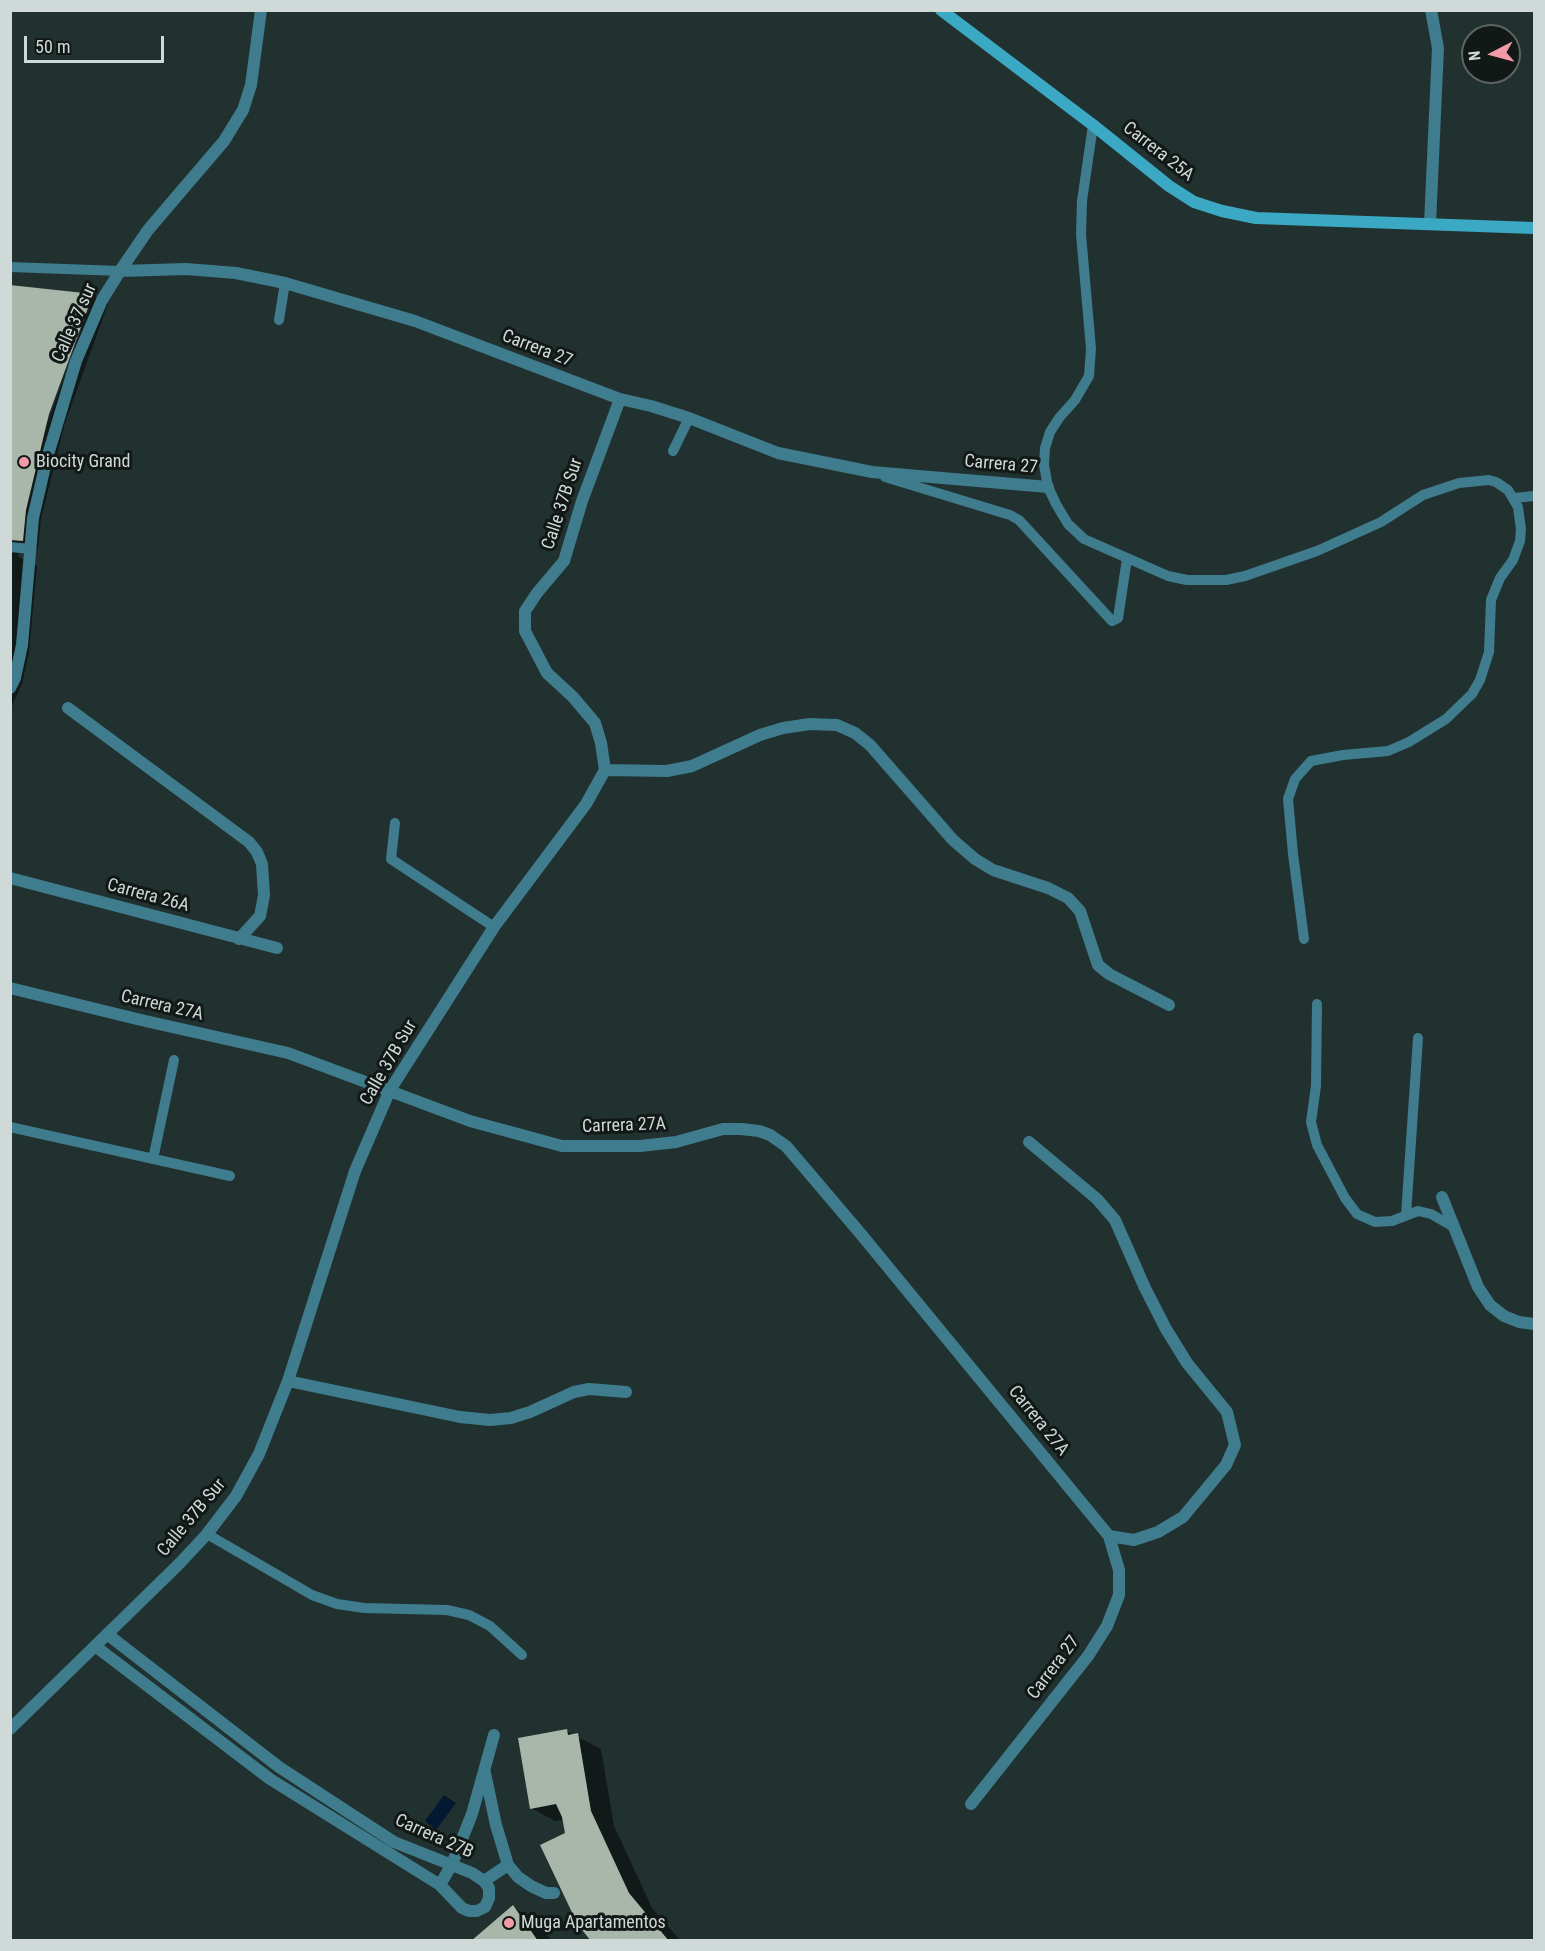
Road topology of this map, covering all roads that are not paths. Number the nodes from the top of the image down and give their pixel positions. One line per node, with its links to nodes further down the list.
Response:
1 (261, 10): 8 (street, Calle 37 sur)
2 (941, 10): 4 (street, Carrera 25A)
3 (1431, 10): 5 (street)
4 (1093, 125): 5 (street, Carrera 25A); 15 (lane)
5 (1430, 224): 6 (street, Carrera 25A)
6 (1534, 228)
7 (10, 267): 8 (lane, Carrera 27)
8 (120, 271): 9 (street, Carrera 27); 19 (street, Calle 37 sur)
9 (285, 283): 10 (lane); 11 (street, Carrera 27)
10 (279, 320)
11 (620, 399): 12 (street, Carrera 27); 23 (street, Calle 37B Sur)
12 (688, 418): 13 (lane); 14 (street, Carrera 27)
13 (674, 451)
14 (872, 472): 15 (street, Carrera 27); 20 (lane)
15 (1048, 487): 20 (lane)
16 (1534, 495): 17 (lane)
17 (1514, 498): 20 (lane); 28 (lane)
18 (10, 546): 19 (lane)
19 (31, 549): 21 (street, Calle 37 sur)
20 (1127, 559)
21 (10, 688)
22 (68, 708): 27 (street)
23 (605, 770): 26 (street, Calle 37B Sur); 32 (street)
24 (396, 823): 26 (lane)
25 (10, 878): 27 (street, Carrera 26A)
26 (494, 927): 35 (street, Calle 37B Sur)
27 (239, 939): 29 (street, Carrera 26A)
28 (1304, 939)
29 (277, 948)
30 (10, 988): 35 (street, Carrera 27A)
31 (1317, 1004): 41 (lane)
32 (1169, 1005)
33 (1418, 1038): 41 (lane)
34 (174, 1060): 38 (lane)
35 (390, 1090): 44 (street, Calle 37B Sur); 47 (street, Carrera 27A)
36 (10, 1127): 38 (lane)
37 (1029, 1142): 47 (street)
38 (153, 1160): 39 (lane)
39 (230, 1176)
40 (1442, 1197): 42 (street)
41 (1406, 1215): 42 (lane)
42 (1452, 1226): 43 (street)
43 (1534, 1324)
44 (288, 1382): 45 (street); 46 (street, Calle 37B Sur)
45 (626, 1392)
46 (207, 1534): 48 (street, Calle 37B Sur); 50 (lane)
47 (1109, 1536): 56 (street, Carrera 27)
48 (107, 1634): 49 (street, Calle 37B Sur); 53 (street, Carrera 27B)
49 (95, 1646): 51 (street, Calle 37B Sur); 55 (street, Carrera 27B)
50 (522, 1655)
51 (10, 1729)
52 (494, 1736): 54 (street)
53 (279, 1767): 55 (street); 57 (street, Carrera 27B)
54 (484, 1771): 57 (street); 58 (street)
55 (270, 1779): 60 (street, Carrera 27B)
56 (970, 1804)
57 (452, 1864): 59 (street, Carrera 27B); 60 (street)
58 (508, 1865): 59 (street); 61 (street)
59 (484, 1881): 60 (street, Carrera 27B)
60 (440, 1885)
61 (554, 1893)

